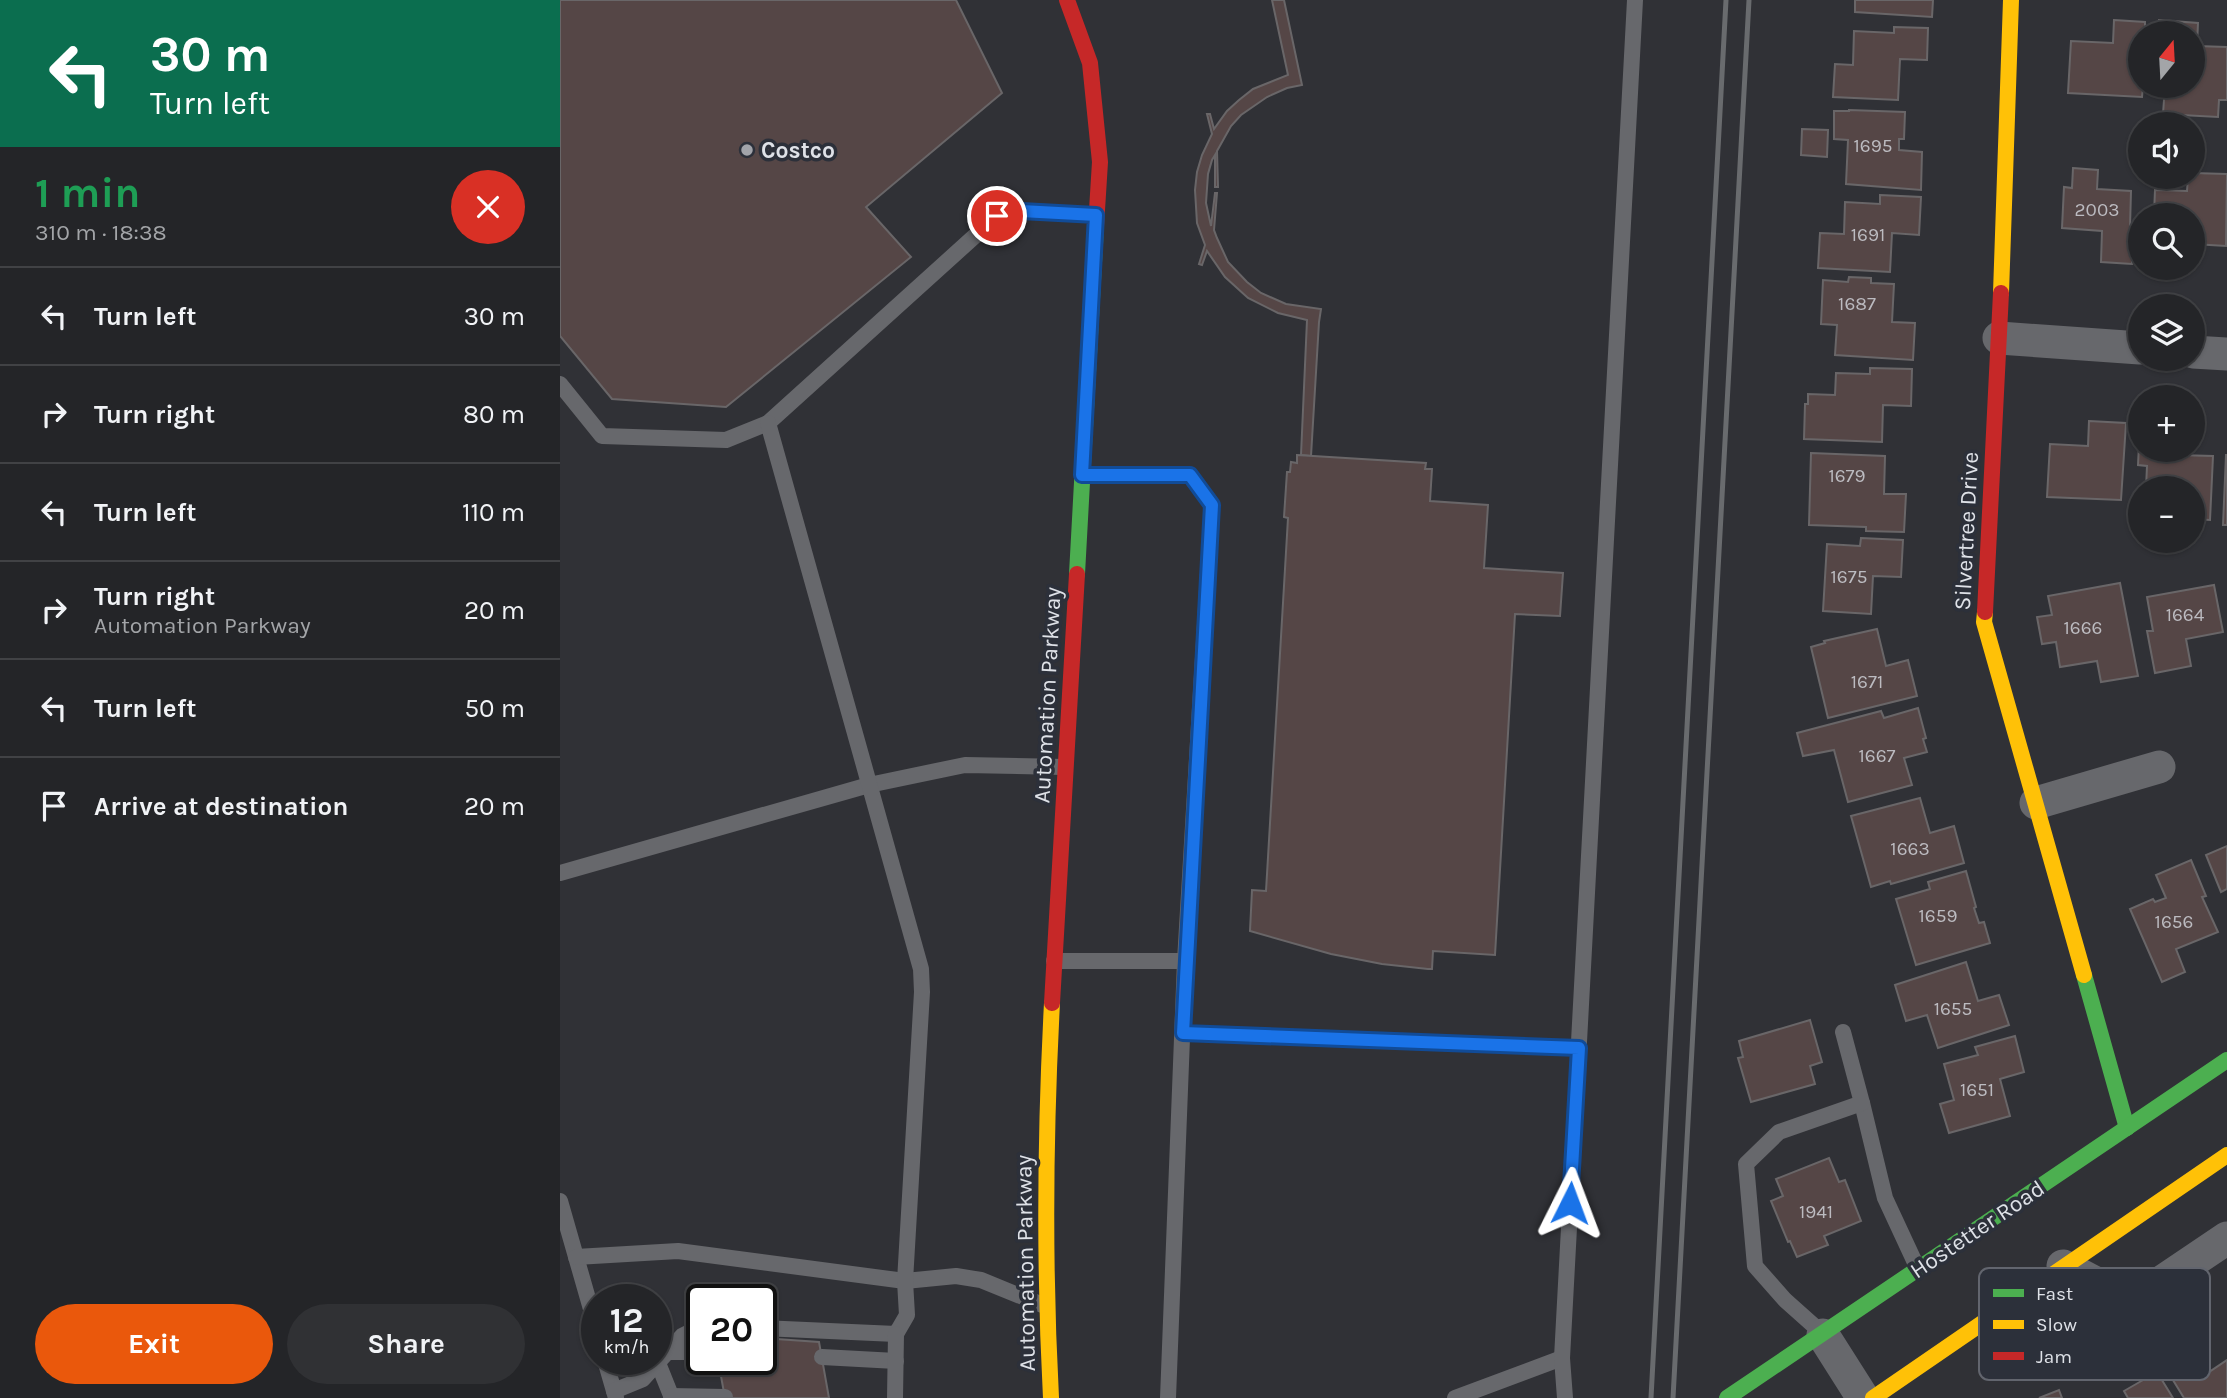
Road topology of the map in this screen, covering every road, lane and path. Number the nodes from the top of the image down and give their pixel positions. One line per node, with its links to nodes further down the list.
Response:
1 (1067, 0): 4 (street, Automation Parkway)
2 (1634, 0): 21 (lane)
3 (2011, 0): 5 (street, Silvertree Drive)
4 (1096, 215): 10 (lane); 11 (street, Automation Parkway)
5 (1999, 338): 6 (street); 15 (street, Silvertree Drive)
6 (2128, 347)
7 (2205, 353): 8 (street)
8 (2227, 354)
9 (560, 384): 10 (lane)
10 (768, 424): 14 (lane)
11 (1082, 475): 12 (street, Automation Parkway); 18 (lane)
12 (1065, 767): 14 (lane); 17 (street, Automation Parkway)
13 (2159, 767): 15 (street)
14 (869, 785): 16 (lane); 34 (lane)
15 (2036, 803): 24 (street, Silvertree Drive)
16 (560, 873)
17 (1054, 961): 18 (lane); 36 (street, Automation Parkway)
18 (1185, 961): 20 (lane)
19 (1843, 1032): 23 (lane)
20 (1183, 1033): 21 (lane); 54 (lane)
21 (1579, 1048): 44 (lane)
22 (2227, 1060): 24 (street, Hostetter Road)
23 (1862, 1103): 33 (lane); 41 (lane)
24 (2127, 1128): 33 (street, Hostetter Road)
25 (2227, 1155): 29 (street)
26 (560, 1201): 28 (lane)
27 (2227, 1238): 32 (street)
28 (576, 1257): 34 (lane); 35 (lane)
29 (2063, 1266): 30 (street); 31 (street)
30 (2060, 1268)
31 (2067, 1268)
32 (2182, 1268)
33 (1918, 1269): 41 (street, Hostetter Road)
34 (905, 1281): 36 (lane); 40 (lane)
35 (584, 1284)
36 (1046, 1306): 53 (street, Automation Parkway)
37 (1979, 1324): 59 (street)
38 (777, 1329): 40 (lane)
39 (686, 1334): 42 (lane)
40 (896, 1334): 45 (lane)
41 (1824, 1335): 57 (street, Hostetter Road); 58 (street)
42 (672, 1348)
43 (822, 1357): 45 (lane)
44 (1562, 1358): 55 (lane); 56 (lane)
45 (896, 1361): 52 (lane)
46 (609, 1375): 49 (lane)
47 (647, 1375): 49 (lane)
48 (666, 1375): 50 (lane)
49 (615, 1395)
50 (671, 1397): 51 (lane)
51 (725, 1397)
52 (895, 1398)
53 (1051, 1398)
54 (1167, 1398)
55 (1455, 1398)
56 (1565, 1398)
57 (1727, 1398)
58 (1863, 1398)
59 (1873, 1398)

